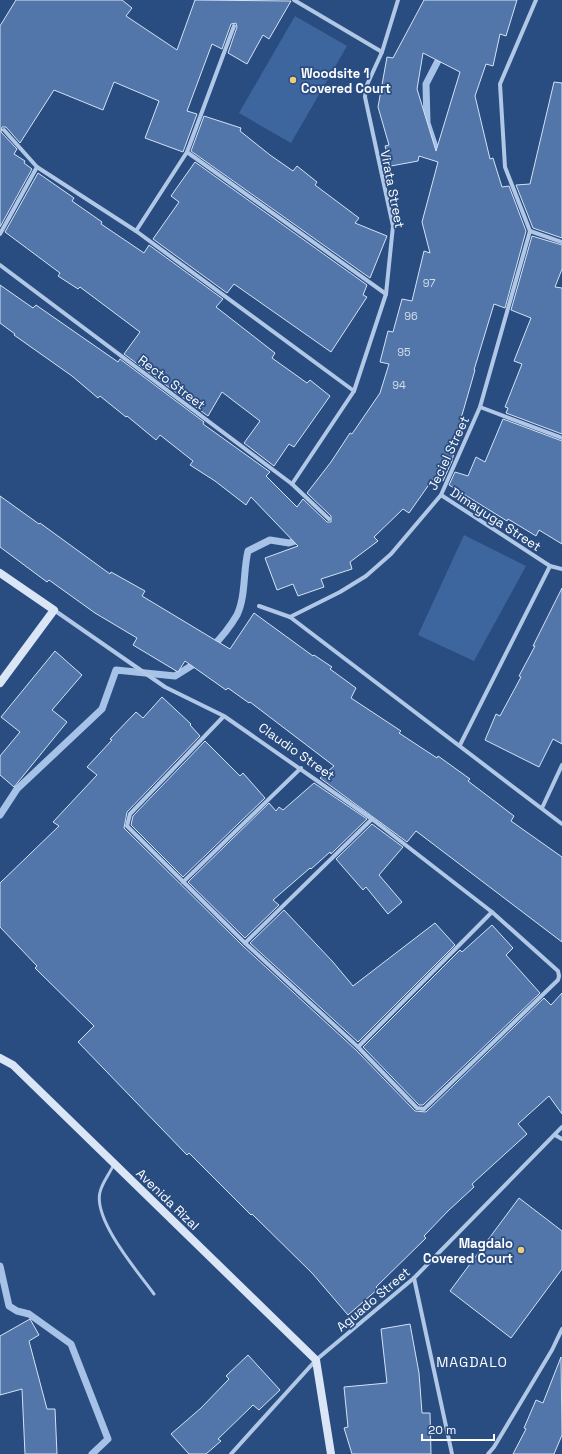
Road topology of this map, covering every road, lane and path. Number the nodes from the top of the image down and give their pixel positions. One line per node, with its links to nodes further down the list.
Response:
1 (294, 0): 5 (street)
2 (398, 0): 5 (street, Virata Street)
3 (536, 0): 9 (street)
4 (234, 26): 7 (street)
5 (382, 52): 14 (street, Virata Street)
6 (4, 130): 8 (street)
7 (187, 152): 10 (street); 14 (street)
8 (37, 167): 10 (street); 11 (street)
9 (530, 231): 12 (street); 16 (street, Jeciel Street)
10 (136, 232): 15 (street)
11 (0, 234)
12 (562, 242)
13 (0, 265): 18 (street, Recto Street)
14 (386, 294): 15 (street, Virata Street)
15 (354, 391): 18 (street, Virata Street)
16 (480, 408): 17 (street); 19 (street, Jeciel Street)
17 (562, 438)
18 (292, 484): 20 (street, Recto Street)
19 (441, 495): 21 (street, Dimayuga Street); 26 (street, Jeciel Street)
20 (329, 519)
21 (550, 566): 22 (street, Dimayuga Street); 29 (street)
22 (562, 569)
23 (0, 574): 25 (street, Claudio Street)
24 (259, 606): 26 (street)
25 (54, 610): 27 (street); 28 (street, Claudio Street)
26 (290, 617): 29 (street)
27 (0, 683)
28 (224, 716): 31 (street, Claudio Street); 35 (street)
29 (460, 745): 32 (street)
30 (562, 765): 32 (street)
31 (301, 768): 33 (street, Claudio Street); 35 (street)
32 (542, 808): 34 (street)
33 (372, 819): 36 (street, Claudio Street); 37 (street)
34 (562, 824)
35 (183, 882): 37 (street)
36 (492, 912): 38 (street); 38 (street, Claudio Street)
37 (245, 943): 38 (street)
38 (358, 1047)
39 (0, 1058): 43 (street, Avenida Rizal)
40 (562, 1127): 41 (street, Aguado Street)
41 (555, 1135): 42 (street); 44 (street, Aguado Street)
42 (562, 1139)
43 (114, 1164): 45 (lane); 47 (street, Avenida Rizal)
44 (414, 1278): 47 (street, Aguado Street); 50 (street)
45 (154, 1294)
46 (562, 1329): 51 (street)
47 (316, 1360): 48 (street, Aguado Street); 49 (street)
48 (231, 1454)
49 (331, 1454)
50 (452, 1454)
51 (488, 1454)

